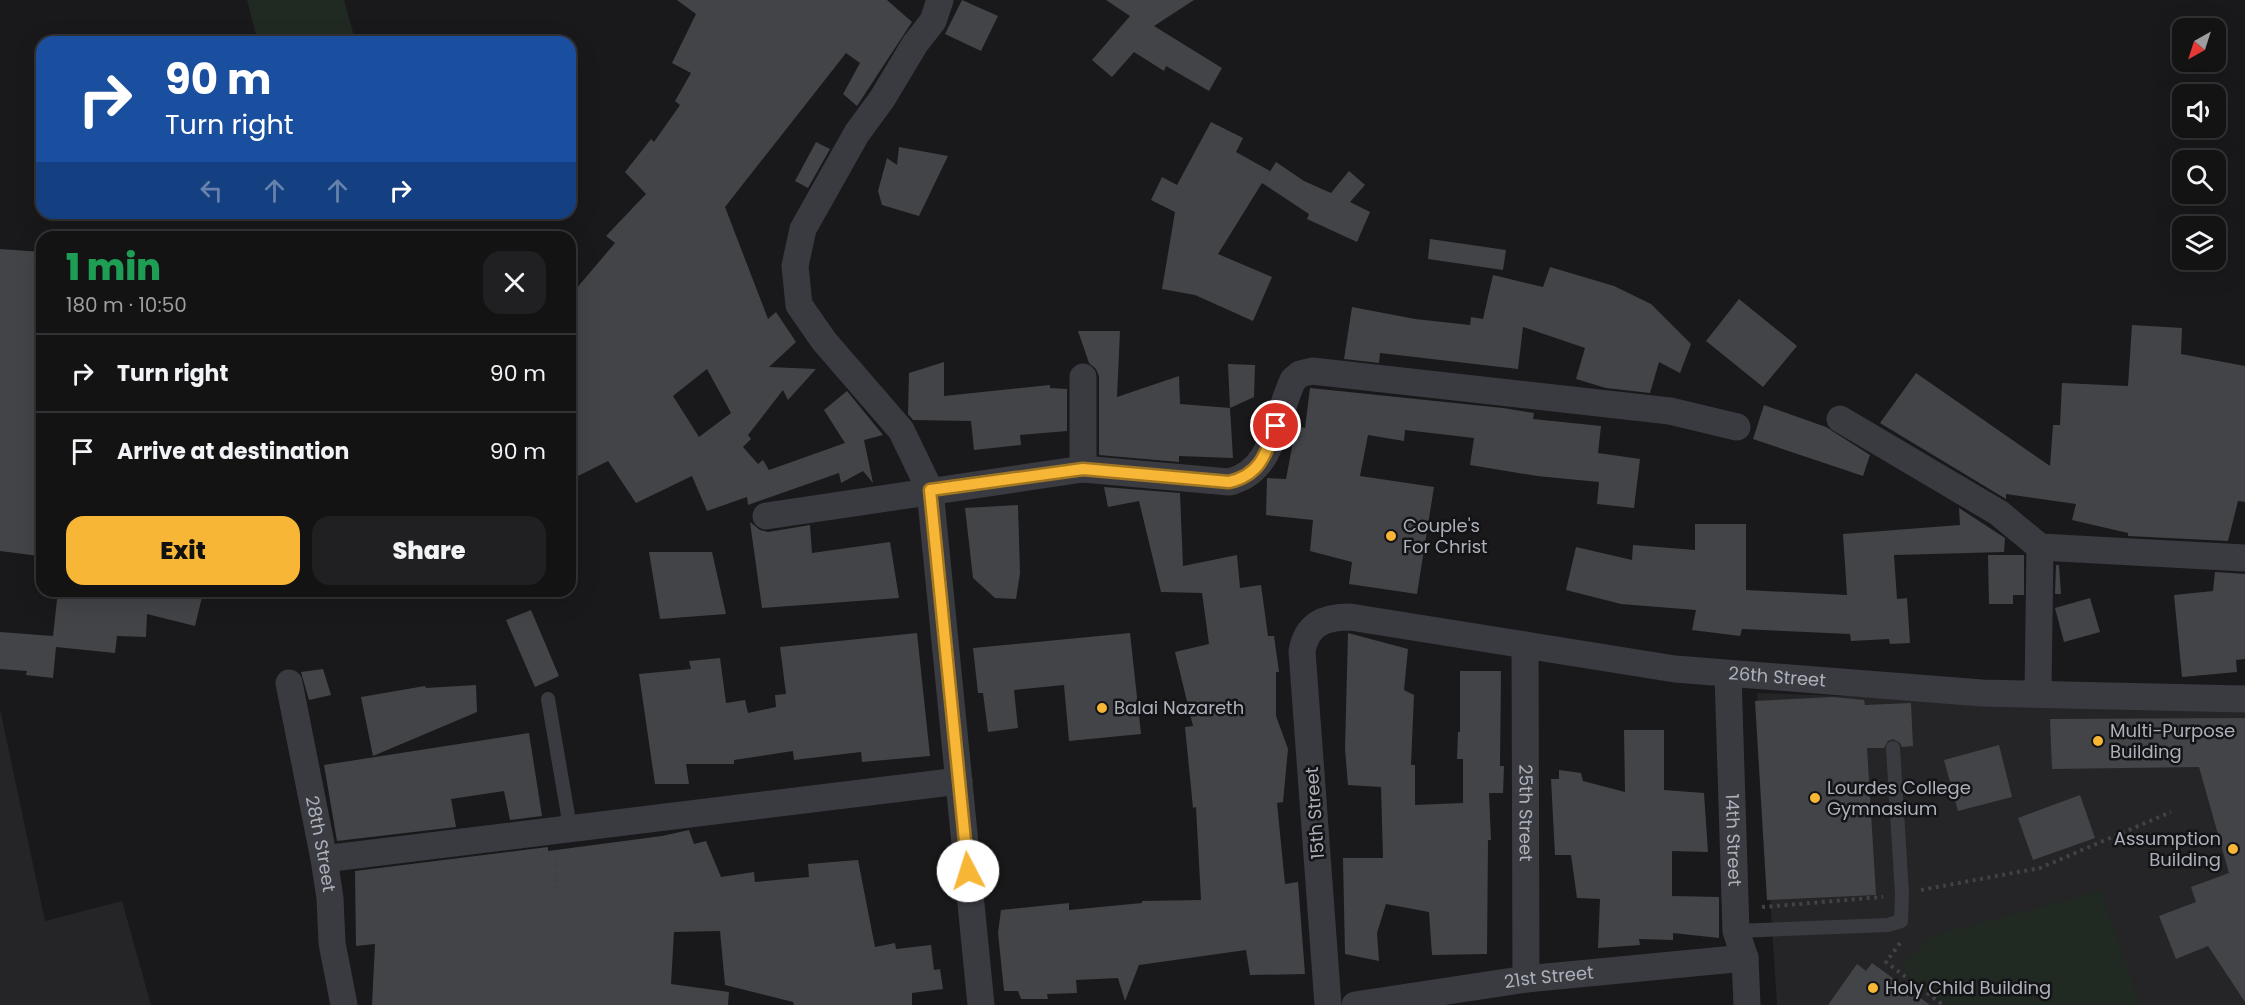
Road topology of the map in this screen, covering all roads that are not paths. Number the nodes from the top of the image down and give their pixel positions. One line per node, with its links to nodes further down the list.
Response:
1 (940, 0): 6 (street)
2 (1083, 377): 5 (street)
3 (1839, 420): 8 (street)
4 (1737, 427): 5 (street)
5 (1083, 469): 6 (street)
6 (930, 490): 7 (street); 18 (street)
7 (766, 516)
8 (2040, 547): 9 (street); 14 (street)
9 (2245, 558)
10 (1315, 625): 11 (street, 26th Street); 26 (street, 15th Street)
11 (1525, 645): 12 (street, 26th Street); 23 (street, 25th Street)
12 (1728, 675): 14 (street, 26th Street); 21 (street, 14th Street)
13 (289, 683): 20 (street, 28th Street)
14 (2038, 693): 16 (street, 26th Street)
15 (548, 699): 19 (lane)
16 (2245, 699)
17 (1893, 748): 21 (lane)
18 (959, 781): 19 (street); 25 (street)
19 (561, 828): 20 (street)
20 (324, 859): 24 (street, 28th Street)
21 (1736, 931): 22 (street, 14th Street)
22 (1745, 958): 23 (street, 21st Street); 28 (street, 14th Street)
23 (1526, 979): 27 (street, 21st Street)
24 (344, 1005)
25 (981, 1005)
26 (1328, 1005)
27 (1355, 1005)
28 (1747, 1005)

